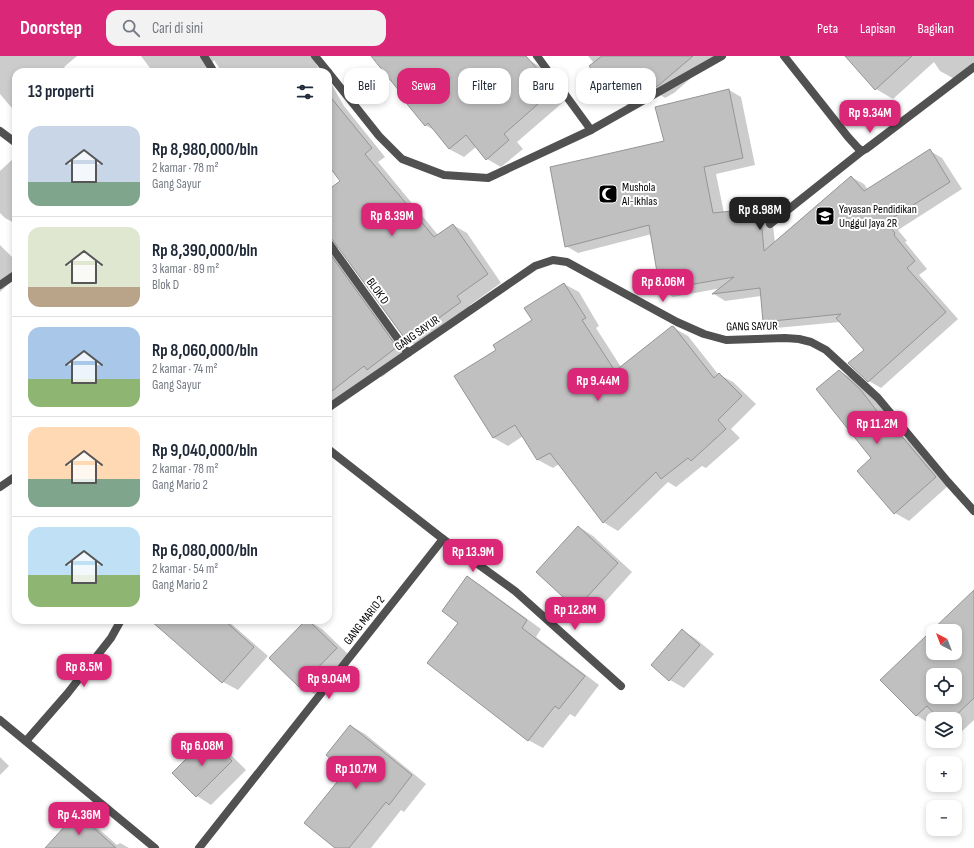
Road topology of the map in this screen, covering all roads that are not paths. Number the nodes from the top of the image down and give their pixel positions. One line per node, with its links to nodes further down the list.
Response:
1 (204, 56): 7 (street)
2 (316, 56): 8 (street)
3 (537, 56): 10 (street)
4 (722, 56): 10 (street)
5 (784, 56): 13 (street)
6 (974, 67): 13 (street)
7 (212, 68)
8 (325, 68)
9 (332, 77): 10 (street)
10 (591, 130)
11 (0, 131): 12 (street)
12 (12, 140)
13 (862, 150): 14 (street)
14 (770, 224)
15 (332, 248): 18 (street, BLOK D)
16 (12, 277): 17 (street)
17 (0, 285)
18 (408, 353): 19 (street, GANG SAYUR); 23 (street, GANG SAYUR)
19 (332, 405)
20 (332, 452): 24 (street)
21 (12, 479): 22 (street)
22 (0, 487)
23 (974, 511)
24 (443, 539): 26 (street); 30 (street, GANG MARIO 2)
25 (119, 624): 28 (street)
26 (620, 686)
27 (0, 720): 28 (street)
28 (26, 741): 29 (street)
29 (155, 848)
30 (199, 848)

